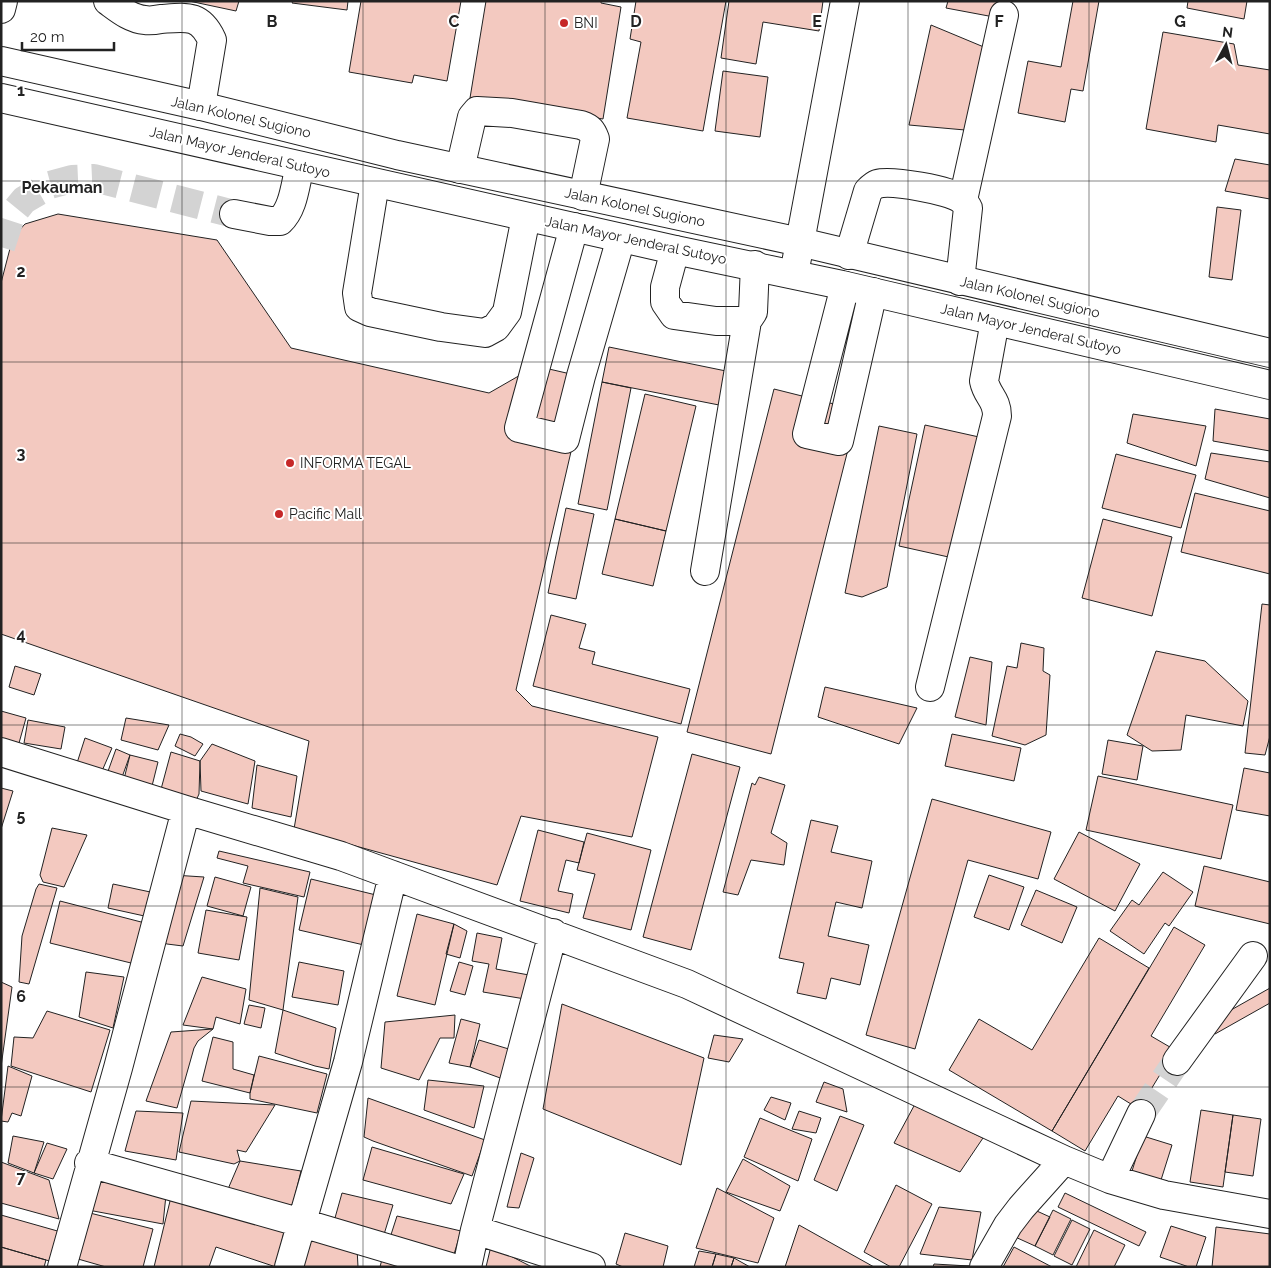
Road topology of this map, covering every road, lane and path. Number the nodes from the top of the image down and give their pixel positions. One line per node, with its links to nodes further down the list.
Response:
1 (3, 1): 4 (main road)
2 (108, 1): 8 (main road)
3 (845, 1): 18 (main road)
4 (1, 9)
5 (1004, 16): 13 (main road)
6 (1, 60): 8 (main road, Jalan Kolonel Sugiono)
7 (1, 98): 9 (main road, Jalan Mayor Jenderal Sutoyo)
8 (201, 106): 10 (main road, Jalan Kolonel Sugiono)
9 (300, 166): 11 (main road, Jalan Mayor Jenderal Sutoyo); 14 (main road)
10 (460, 169): 12 (main road, Jalan Kolonel Sugiono); 12 (main road)
11 (375, 183): 15 (main road, Jalan Mayor Jenderal Sutoyo); 15 (main road)
12 (583, 196): 18 (main road, Jalan Kolonel Sugiono)
13 (963, 200): 20 (main road); 23 (main road)
14 (234, 214)
15 (526, 217): 16 (main road, Jalan Mayor Jenderal Sutoyo)
16 (574, 227): 17 (main road, Jalan Mayor Jenderal Sutoyo); 17 (main road)
17 (621, 238): 19 (main road, Jalan Mayor Jenderal Sutoyo)
18 (800, 242): 20 (main road, Jalan Kolonel Sugiono); 22 (main road)
19 (675, 250): 21 (main road, Jalan Mayor Jenderal Sutoyo); 26 (main road)
20 (849, 255): 23 (main road, Jalan Kolonel Sugiono)
21 (755, 266): 22 (main road, Jalan Mayor Jenderal Sutoyo); 26 (main road)
22 (794, 274): 24 (main road, Jalan Mayor Jenderal Sutoyo)
23 (960, 281): 28 (main road, Jalan Kolonel Sugiono)
24 (845, 286): 25 (main road, Jalan Mayor Jenderal Sutoyo); 25 (main road)
25 (873, 292): 27 (main road, Jalan Mayor Jenderal Sutoyo)
26 (747, 321): 30 (main road)
27 (995, 321): 29 (main road, Jalan Mayor Jenderal Sutoyo); 31 (main road)
28 (1270, 353)
29 (1270, 384)
30 (705, 571)
31 (930, 687)
32 (1, 752): 33 (main road)
33 (186, 810): 34 (main road); 40 (main road)
34 (393, 875): 35 (main road); 43 (main road)
35 (553, 933): 39 (main road); 44 (main road)
36 (1253, 956): 37 (main road)
37 (1177, 1060)
38 (1141, 1114): 41 (main road)
39 (1064, 1160): 41 (main road); 50 (main road)
40 (89, 1164): 43 (main road); 45 (main road)
41 (1110, 1179): 42 (main road)
42 (1270, 1214)
43 (302, 1222): 46 (main road); 47 (main road)
44 (475, 1230): 48 (main road); 49 (main road)
45 (62, 1267)
46 (289, 1267)
47 (450, 1267)
48 (467, 1267)
49 (591, 1267)
50 (984, 1267)

